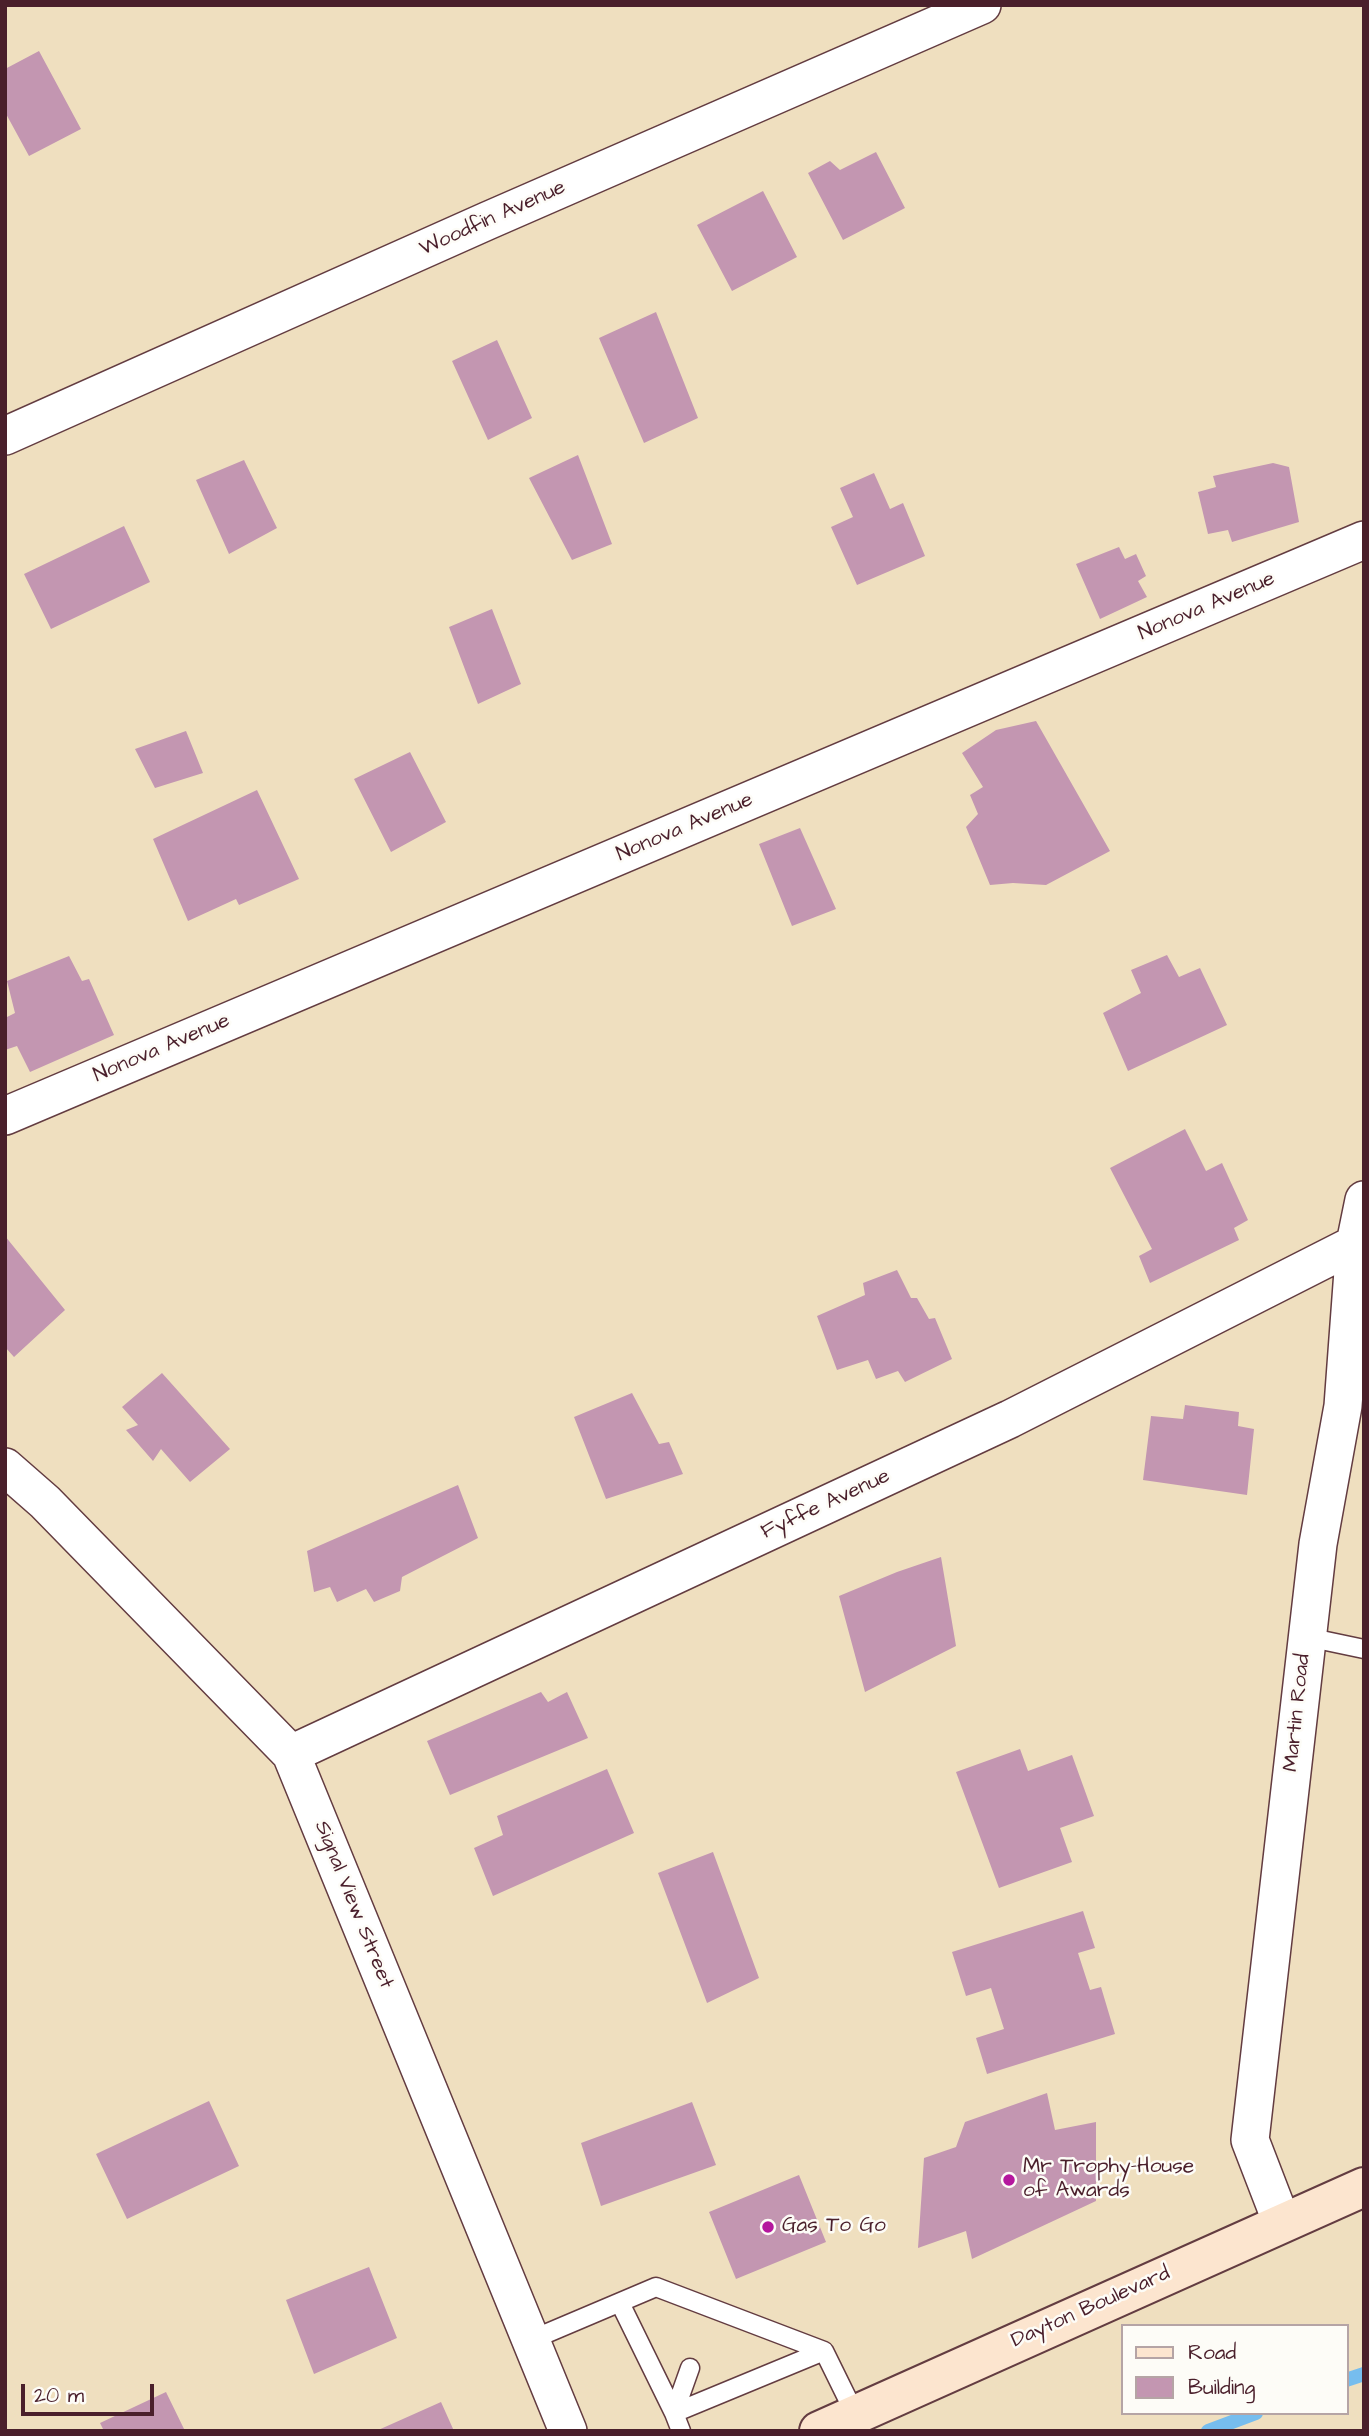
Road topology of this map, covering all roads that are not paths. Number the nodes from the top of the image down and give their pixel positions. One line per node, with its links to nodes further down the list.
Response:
1 (982, 5): 2 (street, Woodfin Avenue)
2 (5, 436)
3 (1364, 540): 4 (street, Nonova Avenue)
4 (5, 1116)
5 (1364, 1200): 6 (street, Martin Road)
6 (1355, 1244): 8 (street, Martin Road); 10 (street, Fyffe Avenue)
7 (5, 1467): 10 (street, Signal View Street)
8 (1307, 1637): 9 (lane); 12 (street, Martin Road)
9 (1364, 1649)
10 (291, 1754): 14 (street, Signal View Street)
11 (1364, 2187): 12 (main road, Dayton Boulevard)
12 (1282, 2223): 18 (main road, Dayton Boulevard)
13 (620, 2303): 14 (lane); 15 (lane); 17 (lane)
14 (531, 2340): 19 (street, Signal View Street)
15 (824, 2351): 17 (lane); 18 (lane)
16 (690, 2368): 17 (lane)
17 (674, 2413): 20 (lane)
18 (855, 2414): 21 (main road, Dayton Boulevard)
19 (568, 2431)
20 (681, 2431)
21 (818, 2431)

